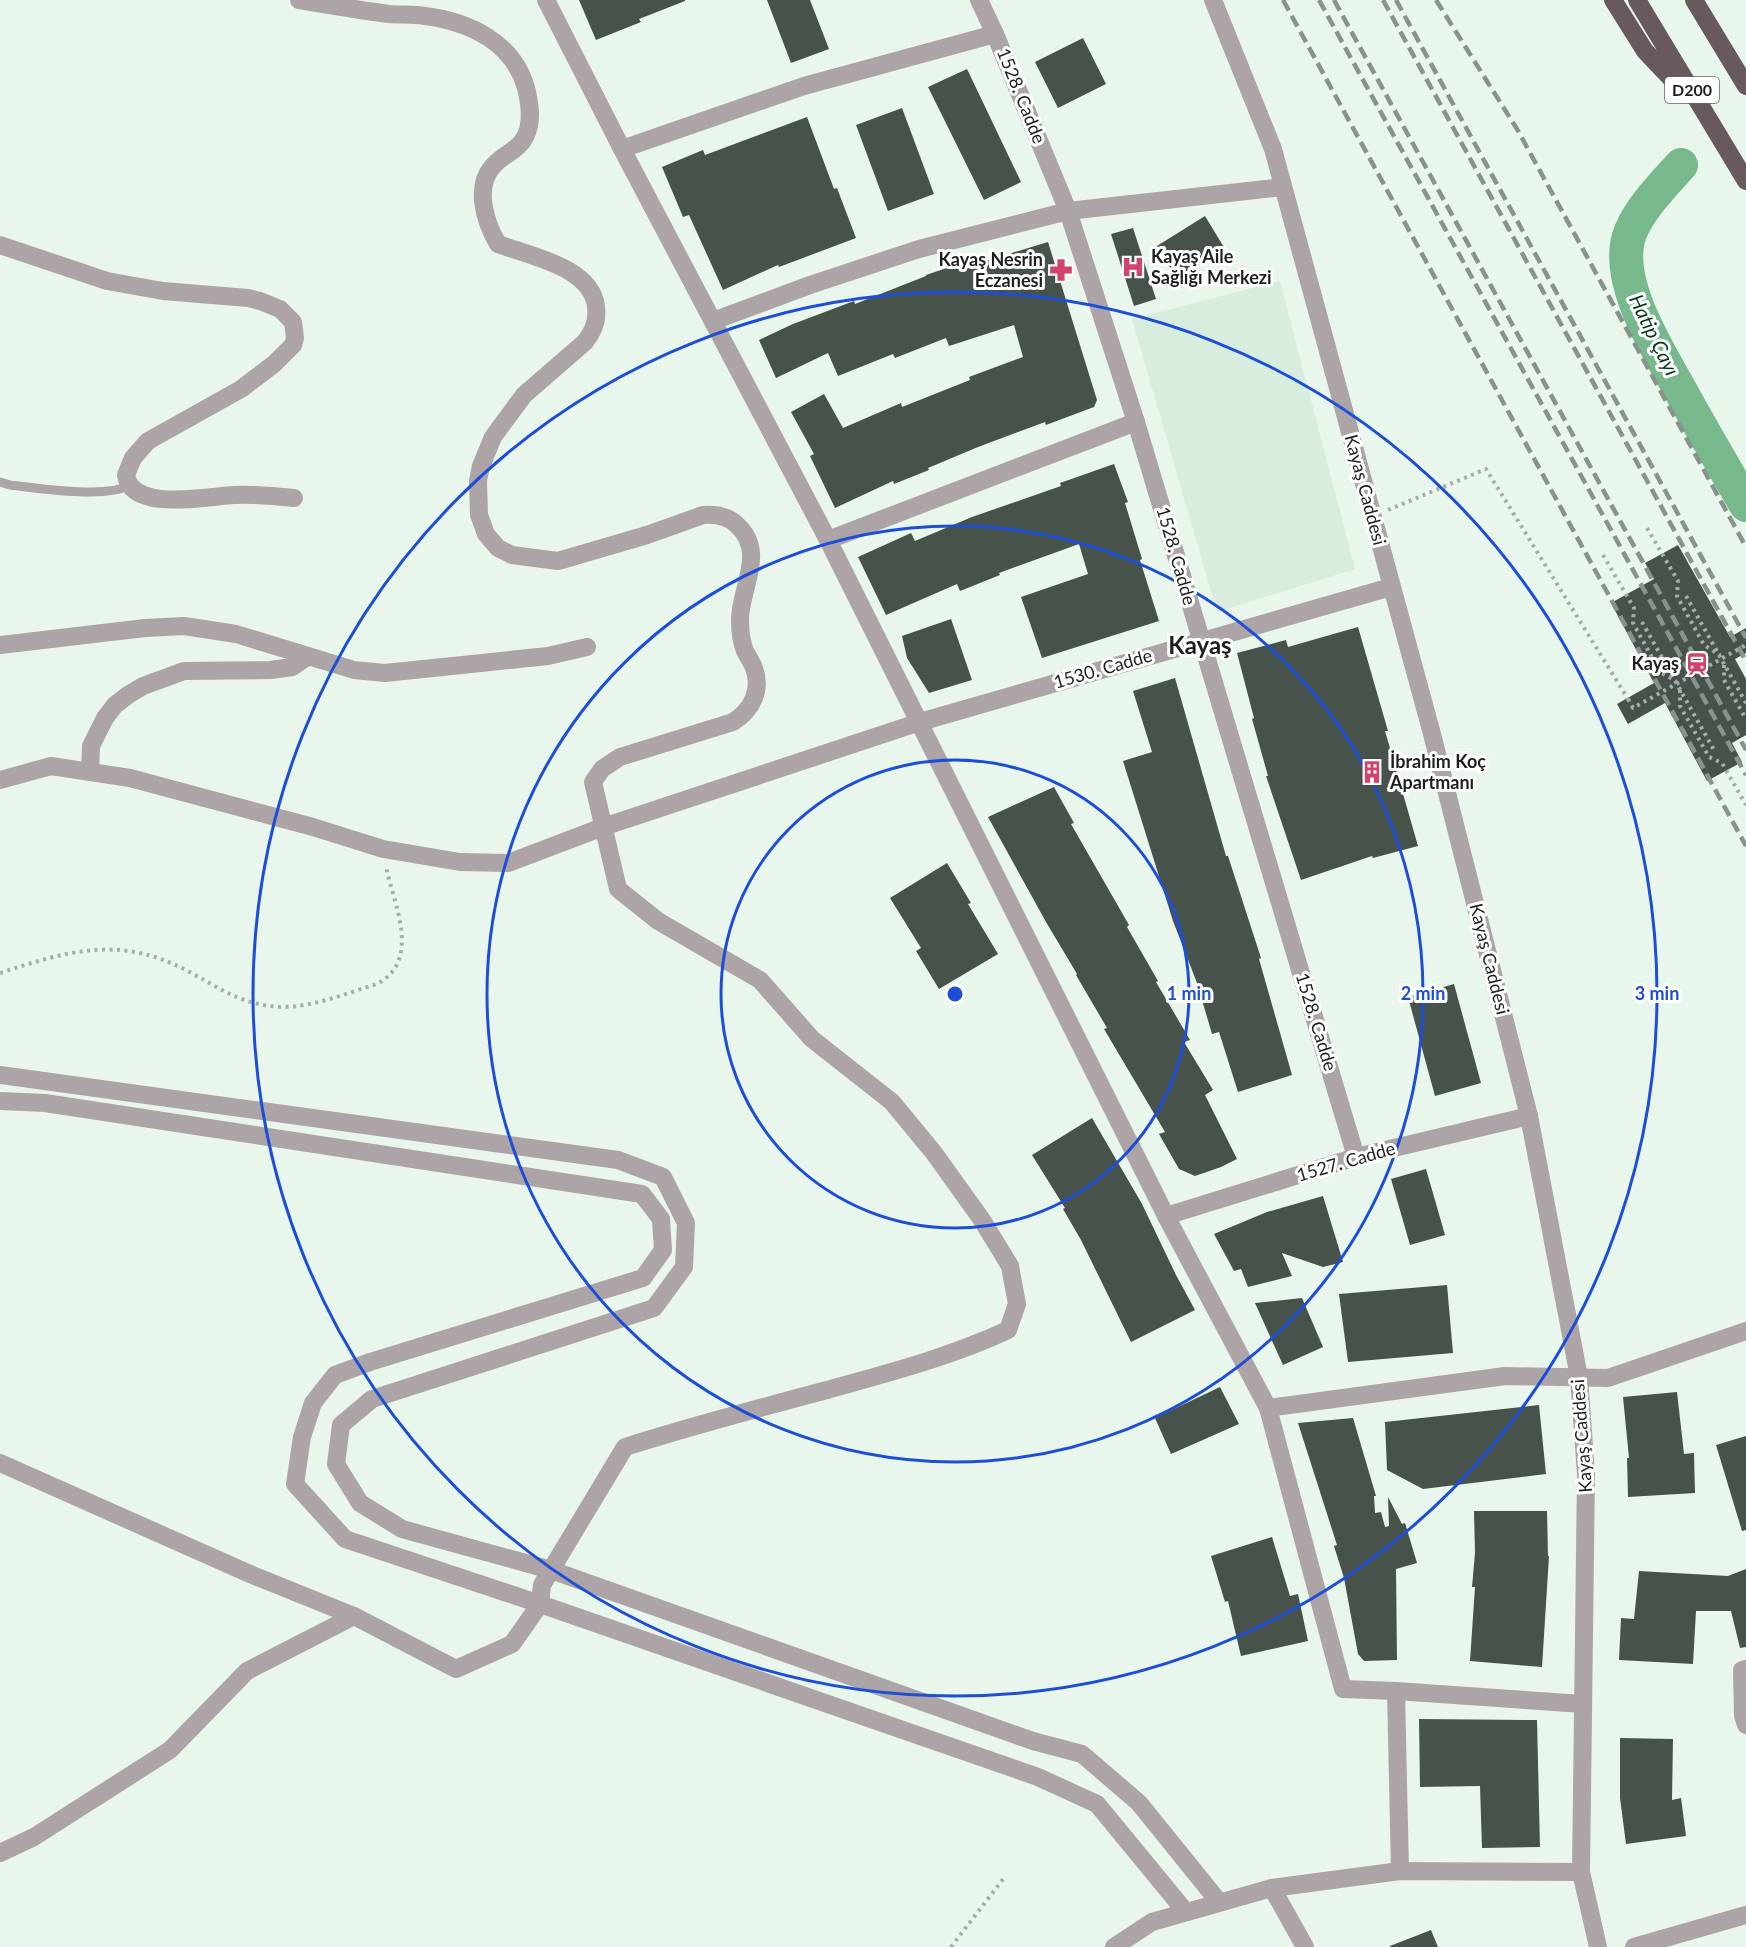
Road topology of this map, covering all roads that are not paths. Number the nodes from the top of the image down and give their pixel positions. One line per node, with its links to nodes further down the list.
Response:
1 (299, 0): 30 (street)
2 (546, 0): 11 (street)
3 (979, 0): 8 (street, 1528. Cadde)
4 (1213, 0): 13 (street, Kayaş Caddesi)
5 (1613, 0): 10 (highway)
6 (1637, 0): 10 (highway, D200)
7 (1695, 0): 9 (highway, D200)
8 (995, 34): 11 (street); 14 (street, 1528. Cadde)
9 (1746, 86)
10 (1709, 118): 12 (highway, D200)
11 (622, 149): 16 (street)
12 (1746, 181)
13 (1283, 187): 14 (street); 22 (street, Kayaş Caddesi)
14 (1068, 211): 16 (street); 17 (street, 1528. Cadde)
15 (0, 245): 19 (street)
16 (713, 321): 21 (street)
17 (1136, 422): 21 (street); 23 (street, 1528. Cadde)
18 (0, 482): 19 (lane)
19 (129, 485): 20 (street)
20 (294, 498)
21 (828, 540): 27 (street)
22 (1390, 587): 23 (street, 1530. Cadde); 33 (street, Kayaş Caddesi)
23 (1201, 640): 27 (street, 1530. Cadde); 34 (street, 1528. Cadde)
24 (0, 645): 26 (street)
25 (587, 647): 26 (street)
26 (308, 656): 28 (street)
27 (920, 722): 30 (street, 1530. Cadde); 35 (street)
28 (90, 772): 29 (street, 1530. Cadde); 30 (street, 1530. Cadde)
29 (0, 780)
30 (603, 827): 40 (street)
31 (0, 1075): 40 (street)
32 (0, 1101): 41 (street)
33 (1528, 1116): 34 (street, 1527. Cadde); 37 (street, Kayaş Caddesi)
34 (1356, 1157): 35 (street, 1527. Cadde)
35 (1166, 1216): 38 (street)
36 (1746, 1331): 37 (street)
37 (1579, 1377): 38 (street); 45 (street, Kayaş Caddesi)
38 (1268, 1408): 44 (street)
39 (0, 1463): 42 (street)
40 (551, 1570): 41 (street); 51 (street)
41 (540, 1604): 42 (street); 52 (street)
42 (354, 1616): 47 (street)
43 (1746, 1669): 46 (street)
44 (1396, 1691): 45 (street); 48 (street)
45 (1583, 1704): 49 (street, Kayaş Caddesi)
46 (1746, 1725)
47 (0, 1853)
48 (1400, 1871): 49 (street); 50 (street)
49 (1581, 1872): 56 (street, Kayaş Caddesi)
50 (1272, 1888): 51 (street); 55 (street)
51 (1219, 1902): 52 (street)
52 (1185, 1911): 54 (street)
53 (1746, 1915): 57 (street)
54 (1114, 1947)
55 (1305, 1947)
56 (1598, 1947)
57 (1634, 1947)

